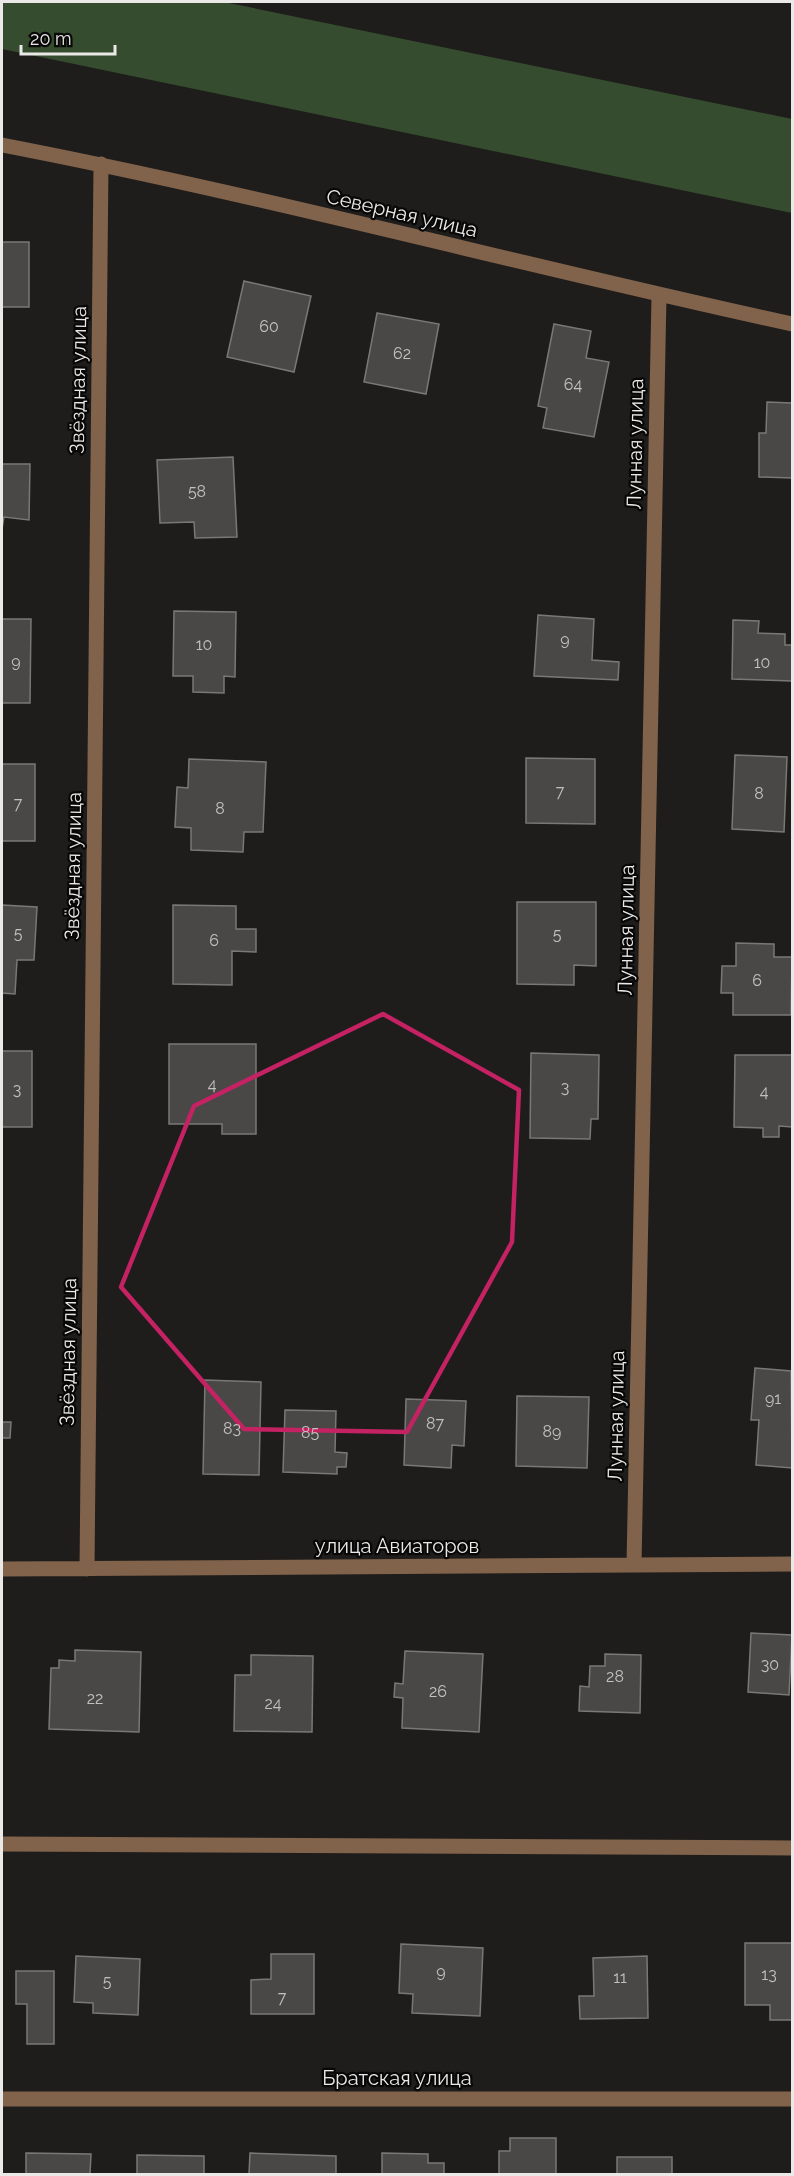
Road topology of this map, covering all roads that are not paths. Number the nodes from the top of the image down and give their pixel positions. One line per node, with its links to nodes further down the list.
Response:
1 (2, 145): 2 (street, Северная улица)
2 (101, 164): 3 (street, Северная улица); 8 (street, Звёздная улица)
3 (659, 296): 4 (street, Северная улица); 6 (street, Лунная улица)
4 (792, 324)
5 (792, 1564): 6 (street, улица Авиаторов)
6 (634, 1565): 8 (street, улица Авиаторов)
7 (2, 1569): 8 (street, улица Авиаторов)
8 (87, 1569)
9 (2, 1844): 10 (street)
10 (792, 1848)
11 (2, 2099): 12 (street, Братская улица)
12 (792, 2099)

